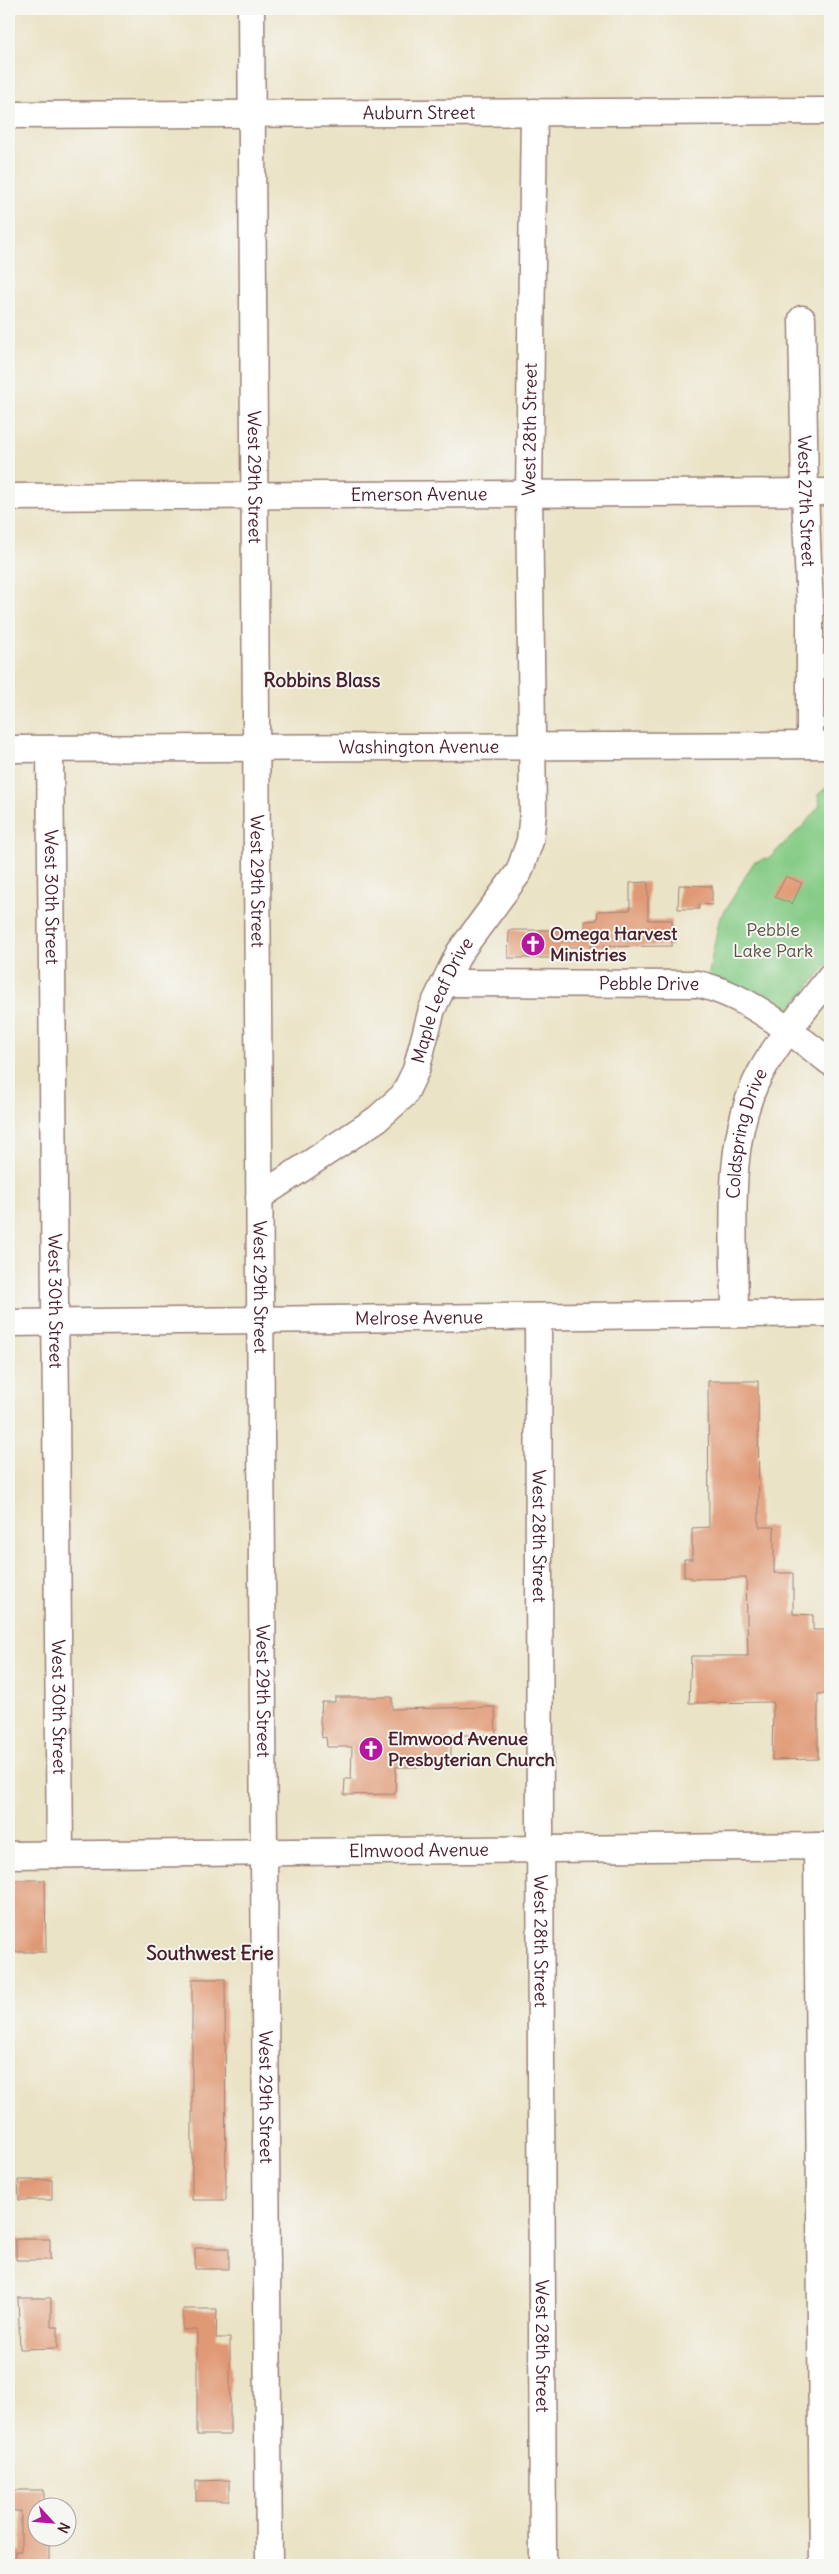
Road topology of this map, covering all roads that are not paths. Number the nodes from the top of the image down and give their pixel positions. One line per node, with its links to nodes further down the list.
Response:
1 (251, 9): 4 (street, West 29th Street)
2 (830, 111): 3 (street, Auburn Street)
3 (534, 112): 4 (street, Auburn Street); 8 (street, West 28th Street)
4 (252, 114): 5 (street, Auburn Street); 9 (street, West 29th Street)
5 (9, 115)
6 (802, 319): 7 (street, West 27th Street)
7 (818, 493): 8 (street, Emerson Avenue); 12 (street, West 27th Street)
8 (529, 494): 9 (street, Emerson Avenue); 11 (street, West 28th Street)
9 (254, 496): 10 (street, Emerson Avenue); 13 (street, West 29th Street)
10 (9, 497)
11 (531, 745): 12 (street, Washington Avenue); 13 (street, Washington Avenue); 17 (street, Maple Leaf Drive)
12 (820, 745)
13 (256, 748): 15 (street, Washington Avenue); 20 (street, West 29th Street)
14 (9, 749): 15 (street, Washington Avenue)
15 (50, 749): 26 (street, West 30th Street)
16 (830, 977): 18 (street, Coldspring Drive)
17 (445, 983): 18 (street, Pebble Drive); 20 (street, Maple Leaf Drive)
18 (788, 1030): 19 (street, Pebble Drive); 22 (street, Coldspring Drive)
19 (830, 1062)
20 (259, 1197): 24 (street, West 29th Street)
21 (830, 1313): 22 (street, Melrose Avenue)
22 (735, 1314): 23 (street, Melrose Avenue)
23 (538, 1317): 24 (street, Melrose Avenue); 28 (street, West 28th Street)
24 (260, 1320): 26 (street, Melrose Avenue); 29 (street, West 29th Street)
25 (9, 1323): 26 (street, Melrose Avenue)
26 (56, 1323): 30 (street, West 30th Street)
27 (824, 1846): 28 (street, Elmwood Avenue); 34 (street)
28 (540, 1849): 29 (street, Elmwood Avenue); 33 (street, West 28th Street)
29 (264, 1852): 30 (street, Elmwood Avenue); 32 (street, West 29th Street)
30 (60, 1854): 31 (street, Elmwood Avenue)
31 (9, 1855)
32 (269, 2565)
33 (543, 2565)
34 (823, 2565)

